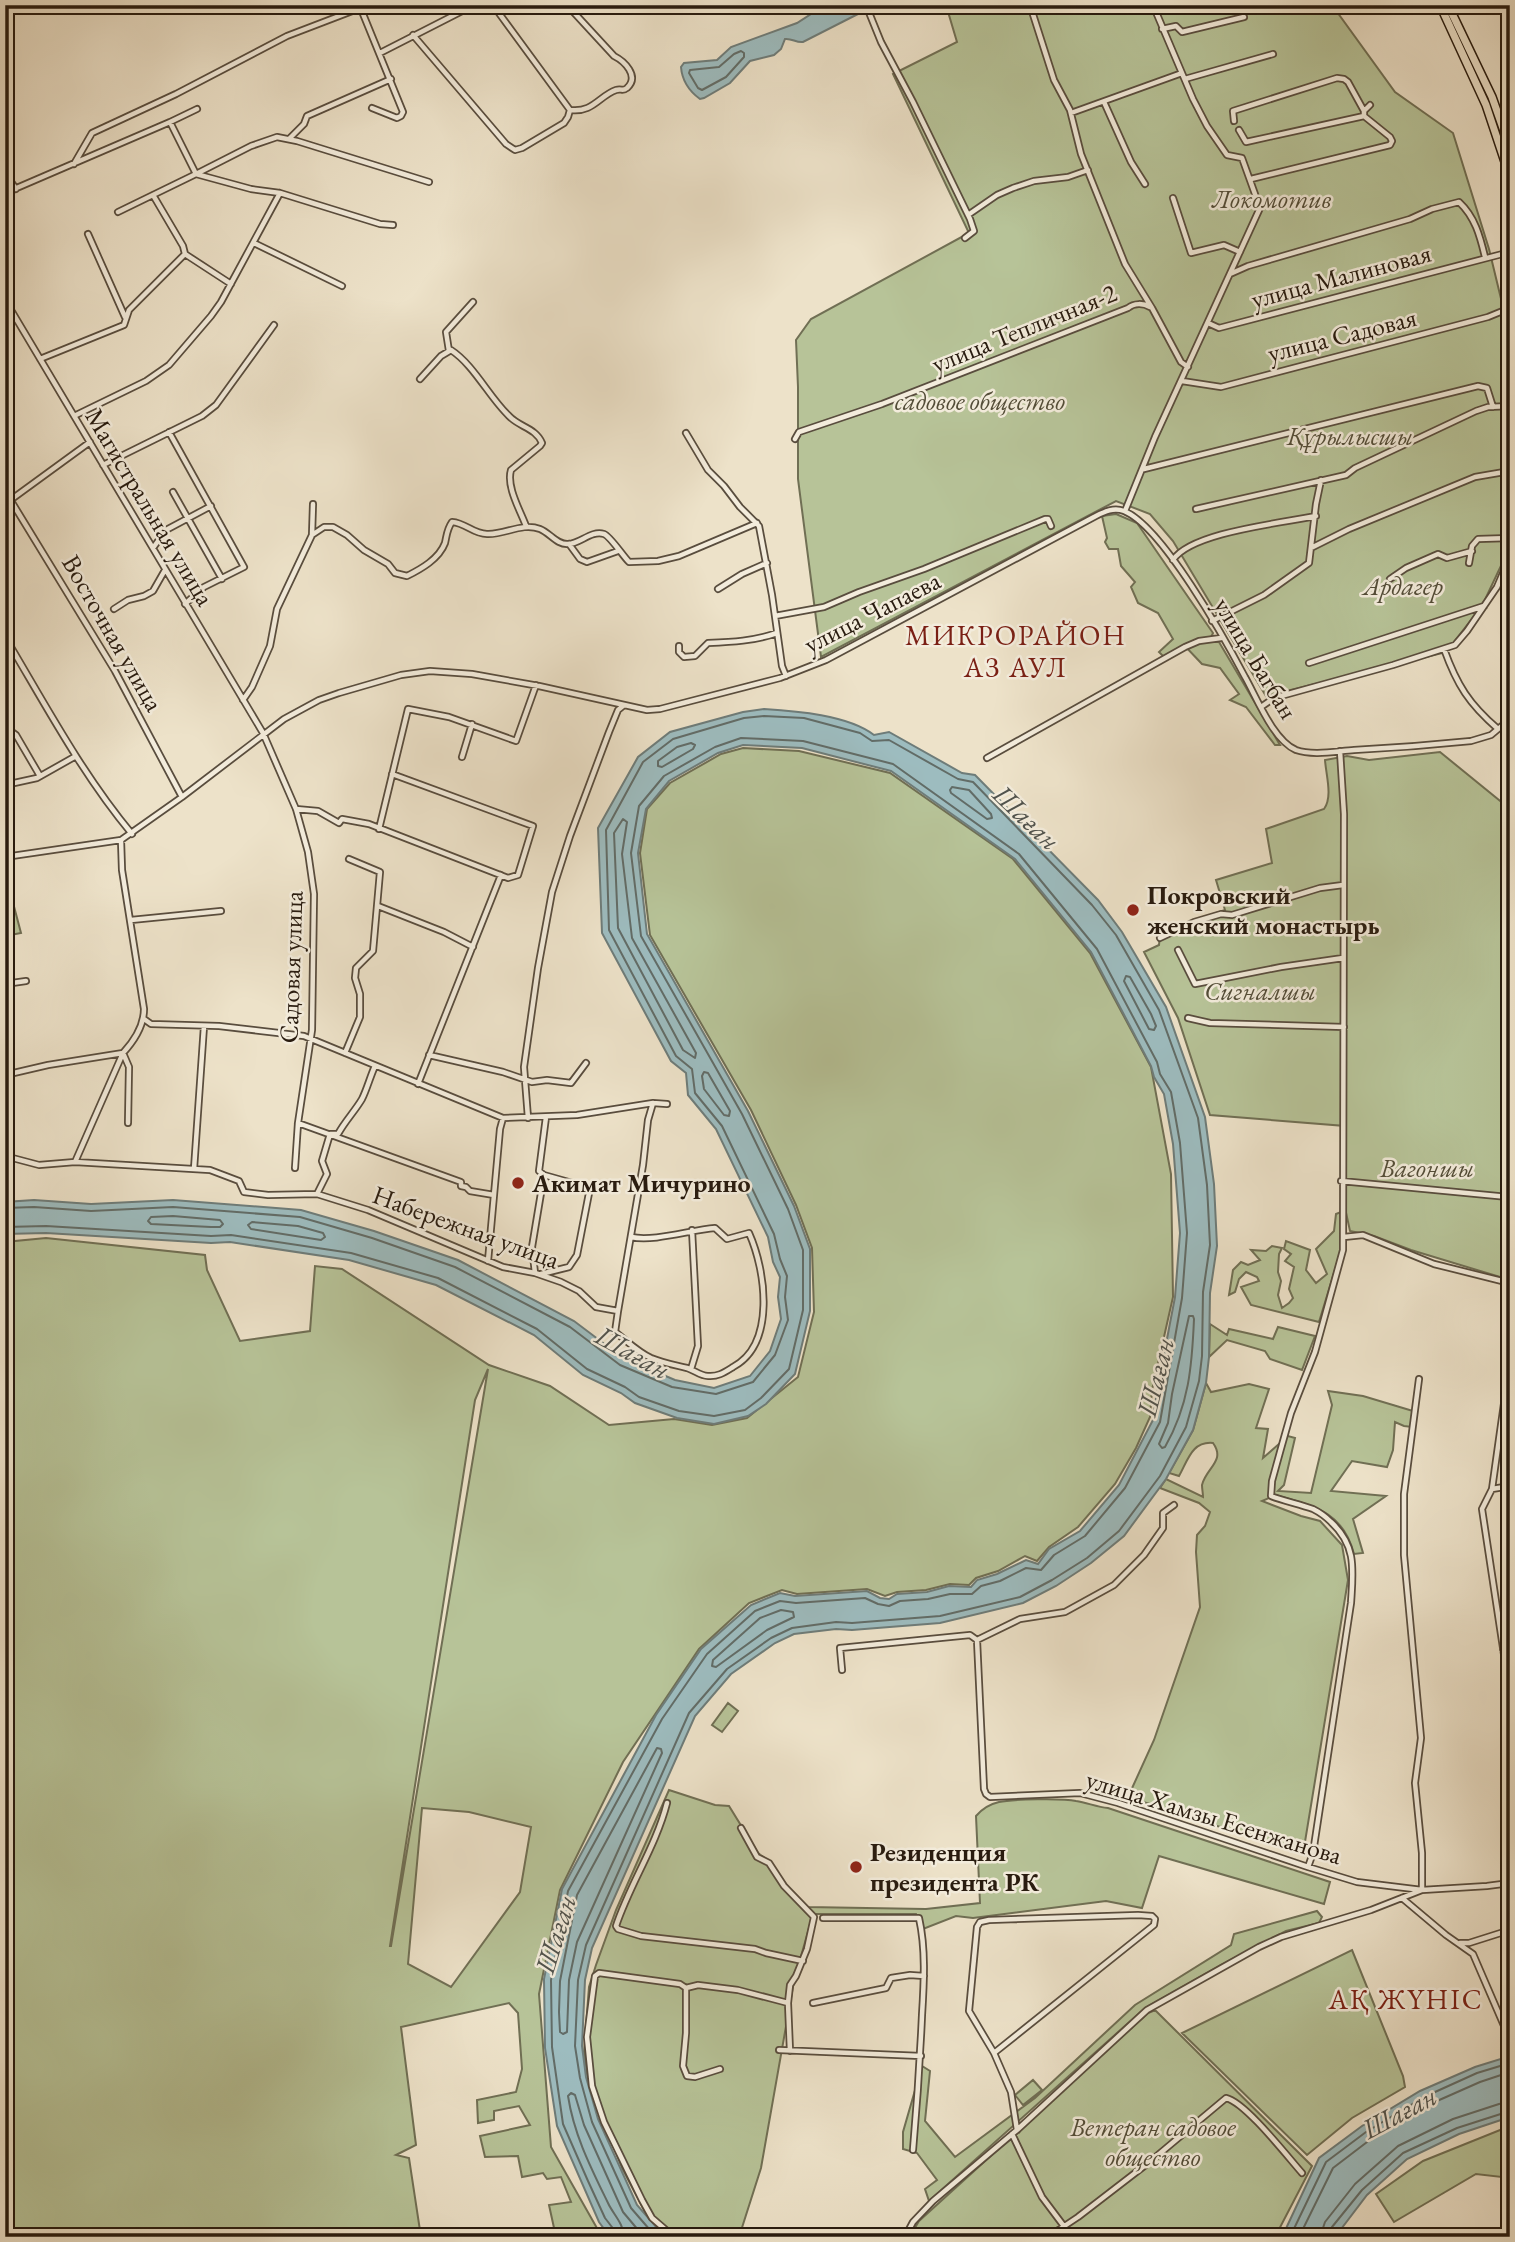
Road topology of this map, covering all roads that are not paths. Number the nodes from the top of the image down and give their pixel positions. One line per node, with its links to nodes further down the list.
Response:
1 (368, 5): 10 (street)
2 (474, 5): 13 (street)
3 (493, 5): 22 (street)
4 (567, 5): 22 (street)
5 (866, 5): 44 (street)
6 (1030, 5): 23 (street)
7 (1153, 5): 12 (street)
8 (1440, 5): 34 (highway)
9 (1448, 5): 29 (highway)
10 (361, 9): 14 (street); 30 (street)
11 (1244, 17): 12 (street)
12 (1162, 29): 16 (street)
13 (413, 35): 14 (street); 22 (street)
14 (380, 53): 17 (street)
15 (1273, 54): 16 (street)
16 (1184, 76): 18 (street); 35 (street)
17 (391, 79): 20 (street); 28 (street)
18 (1104, 102): 23 (street); 37 (street)
19 (1370, 105): 24 (street)
20 (372, 108)
21 (197, 109): 26 (street)
22 (570, 110)
23 (1071, 113): 31 (street)
24 (1364, 113): 25 (street); 27 (street); 35 (street)
25 (1234, 121)
26 (170, 122): 30 (street); 33 (street)
27 (1239, 130)
28 (289, 139): 33 (street); 36 (street)
29 (1510, 148)
30 (74, 164): 38 (street)
31 (1088, 170): 44 (street); 58 (street)
32 (5, 173): 38 (street)
33 (196, 174): 40 (street); 41 (street)
34 (1510, 177)
35 (1251, 179): 49 (street)
36 (429, 182)
37 (1145, 184)
38 (16, 189): 39 (street)
39 (5, 193)
40 (280, 193): 45 (street); 48 (street)
41 (153, 195): 43 (street); 51 (street)
42 (1173, 198): 49 (street)
43 (118, 212)
44 (968, 215): 47 (street)
45 (393, 225)
46 (88, 234): 60 (street)
47 (965, 238)
48 (254, 243): 54 (street); 55 (street)
49 (1240, 252): 53 (street)
50 (1510, 252): 52 (street, улица Малиновая)
51 (185, 254): 54 (street); 60 (street)
52 (1485, 257): 53 (street); 61 (street, улица Малиновая)
53 (1230, 274): 61 (street)
54 (231, 284): 70 (street)
55 (342, 286)
56 (5, 300): 64 (street, Магистральная улица)
57 (473, 302): 63 (street)
58 (1152, 308): 65 (street); 73 (street, улица Тепличная-2)
59 (1510, 308): 67 (street, улица Садовая)
60 (125, 317): 64 (street)
61 (1208, 323): 65 (street)
62 (274, 325): 71 (street)
63 (449, 351): 66 (street); 90 (street)
64 (40, 359): 70 (street, Магистральная улица)
65 (1188, 367): 67 (street)
66 (420, 379)
67 (1182, 381): 76 (street)
68 (1510, 406): 69 (street)
69 (1493, 407): 76 (street); 78 (street)
70 (74, 416): 74 (street, Магистральная улица)
71 (169, 432): 75 (street); 84 (street)
72 (686, 433): 89 (street)
73 (795, 439)
74 (90, 442): 75 (street, Магистральная улица); 81 (street)
75 (103, 465): 96 (street, Магистральная улица)
76 (1143, 470): 86 (street)
77 (1510, 471): 95 (street)
78 (1321, 480): 85 (street); 87 (street)
79 (5, 491): 81 (street, Восточная улица)
80 (173, 492): 88 (street)
81 (11, 500): 82 (street); 135 (street, Восточная улица)
82 (5, 504)
83 (313, 504): 92 (street)
84 (211, 506): 88 (street); 104 (street)
85 (1196, 509)
86 (1125, 512): 100 (street, улица Багбан); 118 (street, улица Чапаева)
87 (1316, 516): 95 (street); 100 (street)
88 (188, 518): 96 (street); 104 (street)
89 (757, 523): 98 (street); 102 (street)
90 (526, 526): 92 (street); 94 (street)
91 (1051, 526): 110 (street)
92 (312, 535): 120 (street)
93 (1510, 538): 99 (street)
94 (569, 544): 98 (street); 98 (street)
95 (1311, 548): 111 (street)
96 (153, 549): 103 (street, Магистральная улица)
97 (1510, 549): 108 (street)
98 (618, 551)
99 (1472, 551): 101 (street); 105 (street)
100 (1174, 560): 111 (street, улица Багбан)
101 (1469, 563)
102 (767, 564): 106 (street); 110 (street)
103 (165, 570): 107 (street, Магистральная улица); 109 (street)
104 (222, 579): 107 (street)
105 (1390, 579)
106 (718, 589)
107 (185, 604): 120 (street, Магистральная улица)
108 (1484, 606): 116 (street); 117 (street)
109 (114, 608)
110 (775, 616): 112 (street)
111 (1212, 621): 114 (street, улица Багбан)
112 (777, 633): 115 (street); 118 (street)
113 (5, 637): 129 (street)
114 (1222, 638): 122 (street, улица Багбан); 131 (street)
115 (679, 646)
116 (1444, 649): 122 (street); 125 (street)
117 (1309, 663)
118 (786, 676): 121 (street, улица Чапаева)
119 (536, 685): 121 (street, улица Чапаева); 124 (street); 126 (street, улица Чапаева)
120 (243, 700): 126 (street, Магистральная улица)
121 (623, 705): 164 (street)
122 (1261, 707): 128 (street, улица Багбан)
123 (1510, 719): 125 (street, улица Багбан)
124 (472, 724): 130 (street); 132 (street)
125 (1499, 729): 128 (street, улица Багбан)
126 (263, 733): 135 (street, улица Чапаева); 136 (street, Садовая улица)
127 (5, 734): 133 (street)
128 (1340, 751): 143 (street)
129 (76, 756): 133 (street); 138 (street)
130 (462, 757)
131 (987, 758)
132 (393, 774): 137 (street); 142 (street)
133 (40, 776): 134 (street)
134 (5, 785)
135 (182, 797): 138 (street, улица Чапаева)
136 (296, 809): 137 (street); 157 (street, Садовая улица)
137 (380, 829): 142 (street)
138 (132, 834): 139 (street, улица Чапаева)
139 (121, 840): 140 (street); 146 (street)
140 (5, 857)
141 (349, 859): 144 (street)
142 (501, 875): 148 (street)
143 (1343, 885): 147 (street); 150 (street)
144 (378, 906): 148 (street); 159 (street)
145 (221, 911): 146 (street)
146 (131, 920): 154 (street)
147 (1160, 938)
148 (473, 947): 160 (street)
149 (1178, 950): 150 (street)
150 (1343, 958): 156 (street)
151 (26, 981): 152 (street)
152 (5, 984)
153 (1188, 1018): 156 (street)
154 (144, 1019): 155 (street); 158 (street)
155 (204, 1026): 157 (street); 177 (street)
156 (1344, 1027): 179 (street)
157 (311, 1039): 159 (street); 172 (street, Садовая улица)
158 (123, 1053): 163 (street); 171 (street); 175 (street)
159 (345, 1053): 162 (street)
160 (429, 1055): 164 (street); 165 (street)
161 (586, 1063): 164 (street)
162 (375, 1066): 165 (street); 173 (street)
163 (5, 1075)
164 (525, 1079): 170 (street)
165 (418, 1084): 169 (street)
166 (653, 1103): 167 (street); 168 (street); 184 (street)
167 (667, 1104)
168 (545, 1117): 170 (street); 178 (street)
169 (503, 1118): 170 (street); 181 (street)
170 (528, 1118)
171 (128, 1123)
172 (298, 1123): 173 (street); 176 (street, Садовая улица)
173 (330, 1134): 180 (street); 181 (street)
174 (5, 1156): 175 (street, Набережная улица)
175 (75, 1162): 177 (street, Набережная улица)
176 (295, 1168)
177 (194, 1169): 180 (street, Набережная улица)
178 (544, 1175): 187 (street); 187 (street)
179 (1341, 1181): 182 (street); 185 (street)
180 (317, 1194): 186 (street, Набережная улица)
181 (494, 1195): 186 (street)
182 (1510, 1216)
183 (692, 1230): 184 (street); 191 (street); 191 (street)
184 (631, 1237): 189 (street)
185 (1344, 1237): 188 (street); 204 (street)
186 (488, 1261): 187 (street, Набережная улица)
187 (538, 1274): 189 (street, Набережная улица)
188 (1510, 1283)
189 (618, 1311): 191 (street)
190 (1510, 1361): 193 (street)
191 (691, 1369)
192 (1419, 1379): 206 (street)
193 (1507, 1406): 195 (street)
194 (1510, 1486): 195 (street)
195 (1492, 1489): 198 (street)
196 (1174, 1505): 197 (street)
197 (977, 1640): 200 (street); 204 (street, улица Хамзы Есенжанова)
198 (1503, 1649): 199 (street); 201 (street)
199 (1510, 1649)
200 (842, 1670)
201 (1510, 1694)
202 (667, 1802): 211 (street)
203 (741, 1828): 211 (street)
204 (1308, 1867): 206 (street, улица Хамзы Есенжанова)
205 (1510, 1883): 206 (street, улица Хамзы Есенжанова)
206 (1422, 1890): 207 (street)
207 (1402, 1898): 210 (street); 222 (street)
208 (822, 1918): 212 (street)
209 (1510, 1930): 210 (street)
210 (1458, 1943): 216 (street)
211 (803, 1961): 214 (street)
212 (924, 1976): 215 (street); 220 (street)
213 (686, 1988): 214 (street); 221 (street); 226 (street)
214 (788, 2003): 218 (street)
215 (813, 2003)
216 (1508, 2035)
217 (779, 2050): 218 (street)
218 (790, 2051): 220 (street)
219 (994, 2053): 219 (street); 222 (street)
220 (920, 2056): 223 (street)
221 (720, 2069)
222 (1014, 2132): 225 (street); 227 (street)
223 (913, 2150)
224 (1302, 2173): 225 (street)
225 (1065, 2227): 228 (street); 229 (street)
226 (674, 2237)
227 (905, 2237)
228 (1048, 2237)
229 (1072, 2237)

